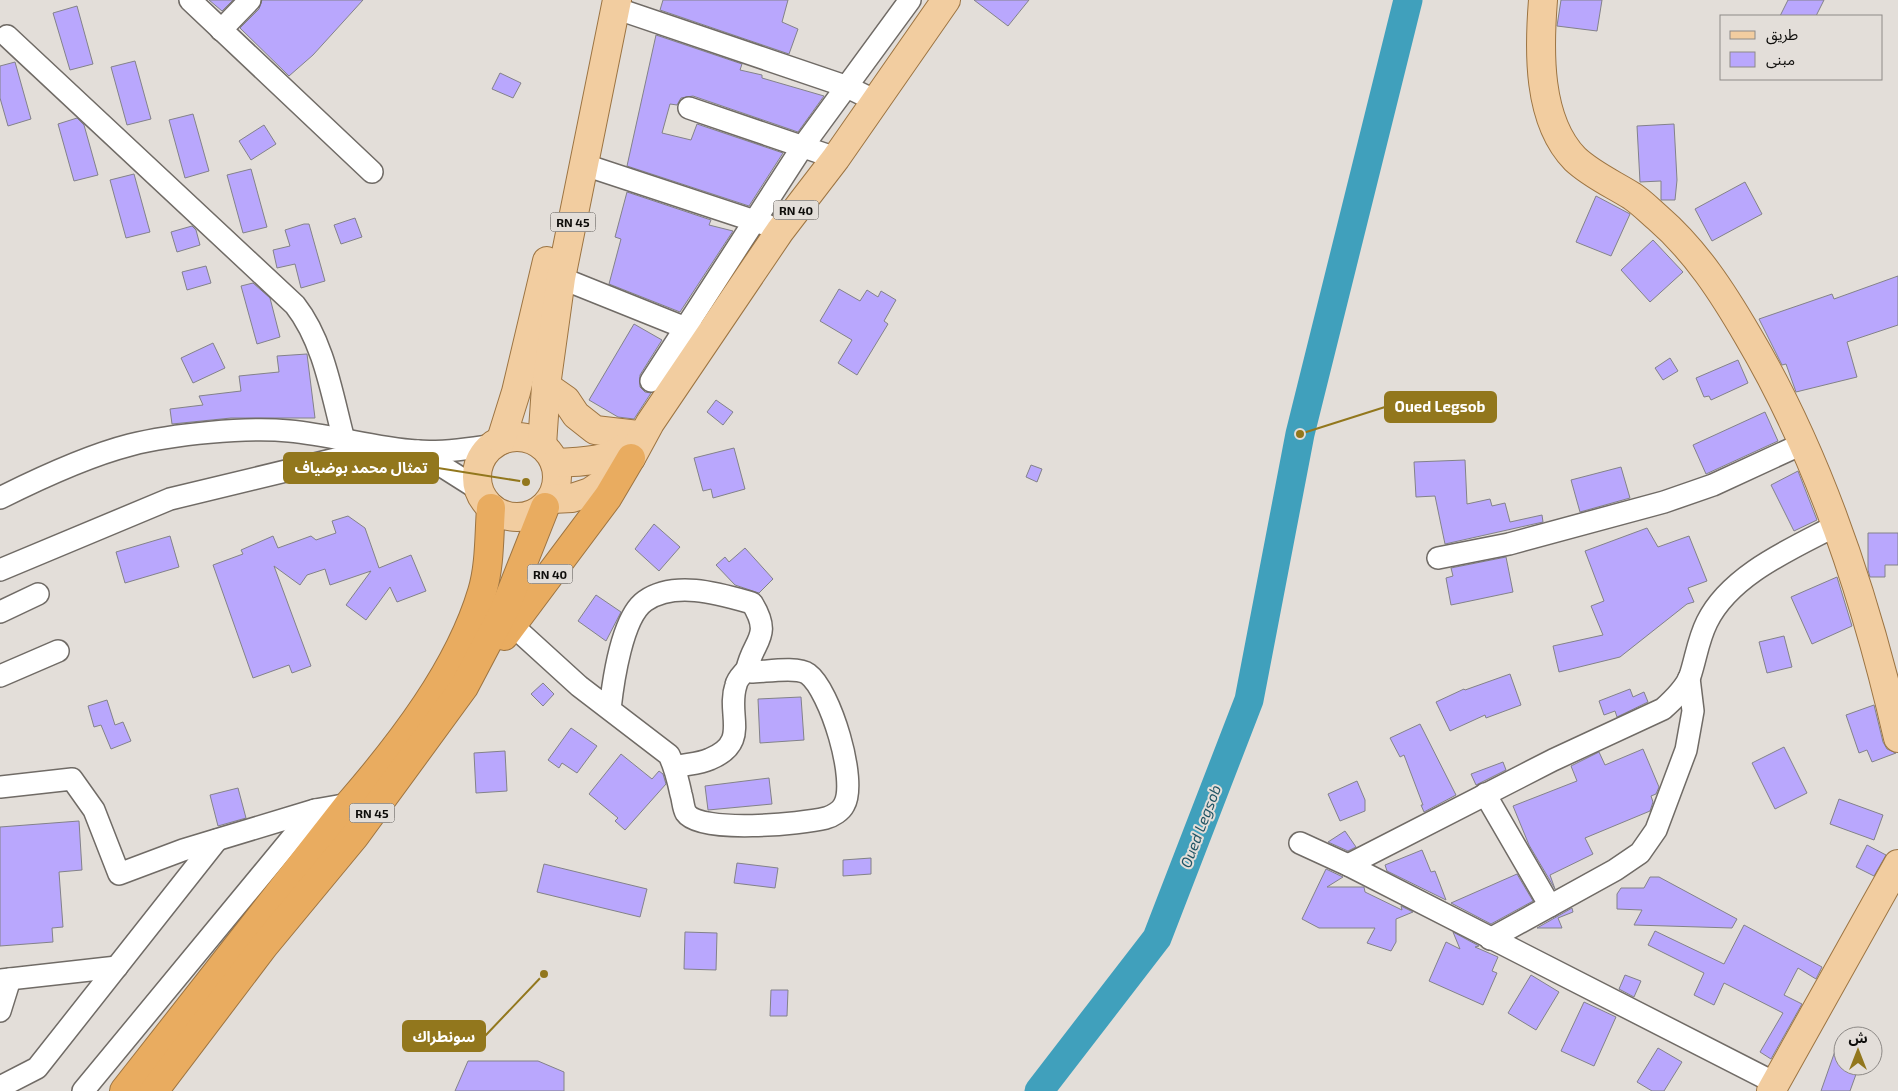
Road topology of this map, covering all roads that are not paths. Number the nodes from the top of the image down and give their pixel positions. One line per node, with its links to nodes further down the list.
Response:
1 (190, 0): 7 (street)
2 (250, 0): 7 (street)
3 (910, 0): 9 (street)
4 (946, 0): 10 (main road, RN 40)
5 (1543, 0): 25 (main road)
6 (610, 3): 9 (street); 14 (main road, RN 45); 24 (main road, RN 45)
7 (221, 30): 15 (street)
8 (7, 36): 23 (street)
9 (845, 86): 10 (street); 12 (street)
10 (876, 101): 13 (main road, RN 40)
11 (689, 108): 12 (street)
12 (803, 146): 13 (street); 16 (street)
13 (836, 158): 17 (main road, RN 40)
14 (585, 165): 16 (street); 18 (main road, RN 45)
15 (372, 172)
16 (756, 220): 17 (street); 19 (street)
17 (780, 231): 19 (main road, RN 40)
18 (561, 278): 19 (street); 21 (main road, RN 45)
19 (697, 333): 20 (street); 22 (main road, RN 40)
20 (651, 381)
21 (546, 386): 22 (main road); 28 (main road, RN 45)
22 (640, 438): 28 (main road, RN 40); 31 (main road); 37 (highway, RN 40)
23 (344, 440): 26 (street); 29 (street)
24 (497, 443): 27 (street); 28 (main road); 30 (main road)
25 (1802, 444): 32 (main road); 33 (street)
26 (387, 447): 27 (street); 34 (street)
27 (418, 452): 30 (street)
28 (549, 454): 31 (main road)
29 (0, 498)
30 (485, 498): 31 (main road); 48 (highway, RN 45)
31 (548, 503): 42 (highway, RN 45)
32 (1835, 526): 41 (street); 44 (main road)
33 (1438, 558)
34 (0, 570)
35 (38, 594): 36 (street)
36 (0, 612)
37 (512, 625): 42 (highway, RN 40); 43 (street)
38 (58, 651): 40 (street)
39 (747, 669): 43 (street); 45 (street); 45 (street)
40 (0, 676)
41 (1689, 678): 47 (street); 56 (street)
42 (464, 687): 65 (highway, RN 45)
43 (610, 709): 45 (street)
44 (1898, 738)
45 (675, 766)
46 (0, 787): 51 (street)
47 (1484, 794): 55 (street); 56 (street)
48 (349, 804): 49 (street); 64 (highway, RN 45)
49 (315, 810): 50 (street); 53 (street)
50 (261, 827): 51 (street); 53 (street)
51 (217, 840): 58 (street)
52 (1300, 843): 55 (street)
53 (282, 851): 63 (street)
54 (1898, 864): 62 (main road)
55 (1348, 865): 57 (street)
56 (1550, 906): 57 (street)
57 (1490, 939): 62 (street)
58 (117, 967): 59 (street); 61 (street)
59 (5, 979): 60 (street)
60 (0, 1011)
61 (0, 1087)
62 (1773, 1087)
63 (83, 1091)
64 (124, 1091)
65 (154, 1091)

